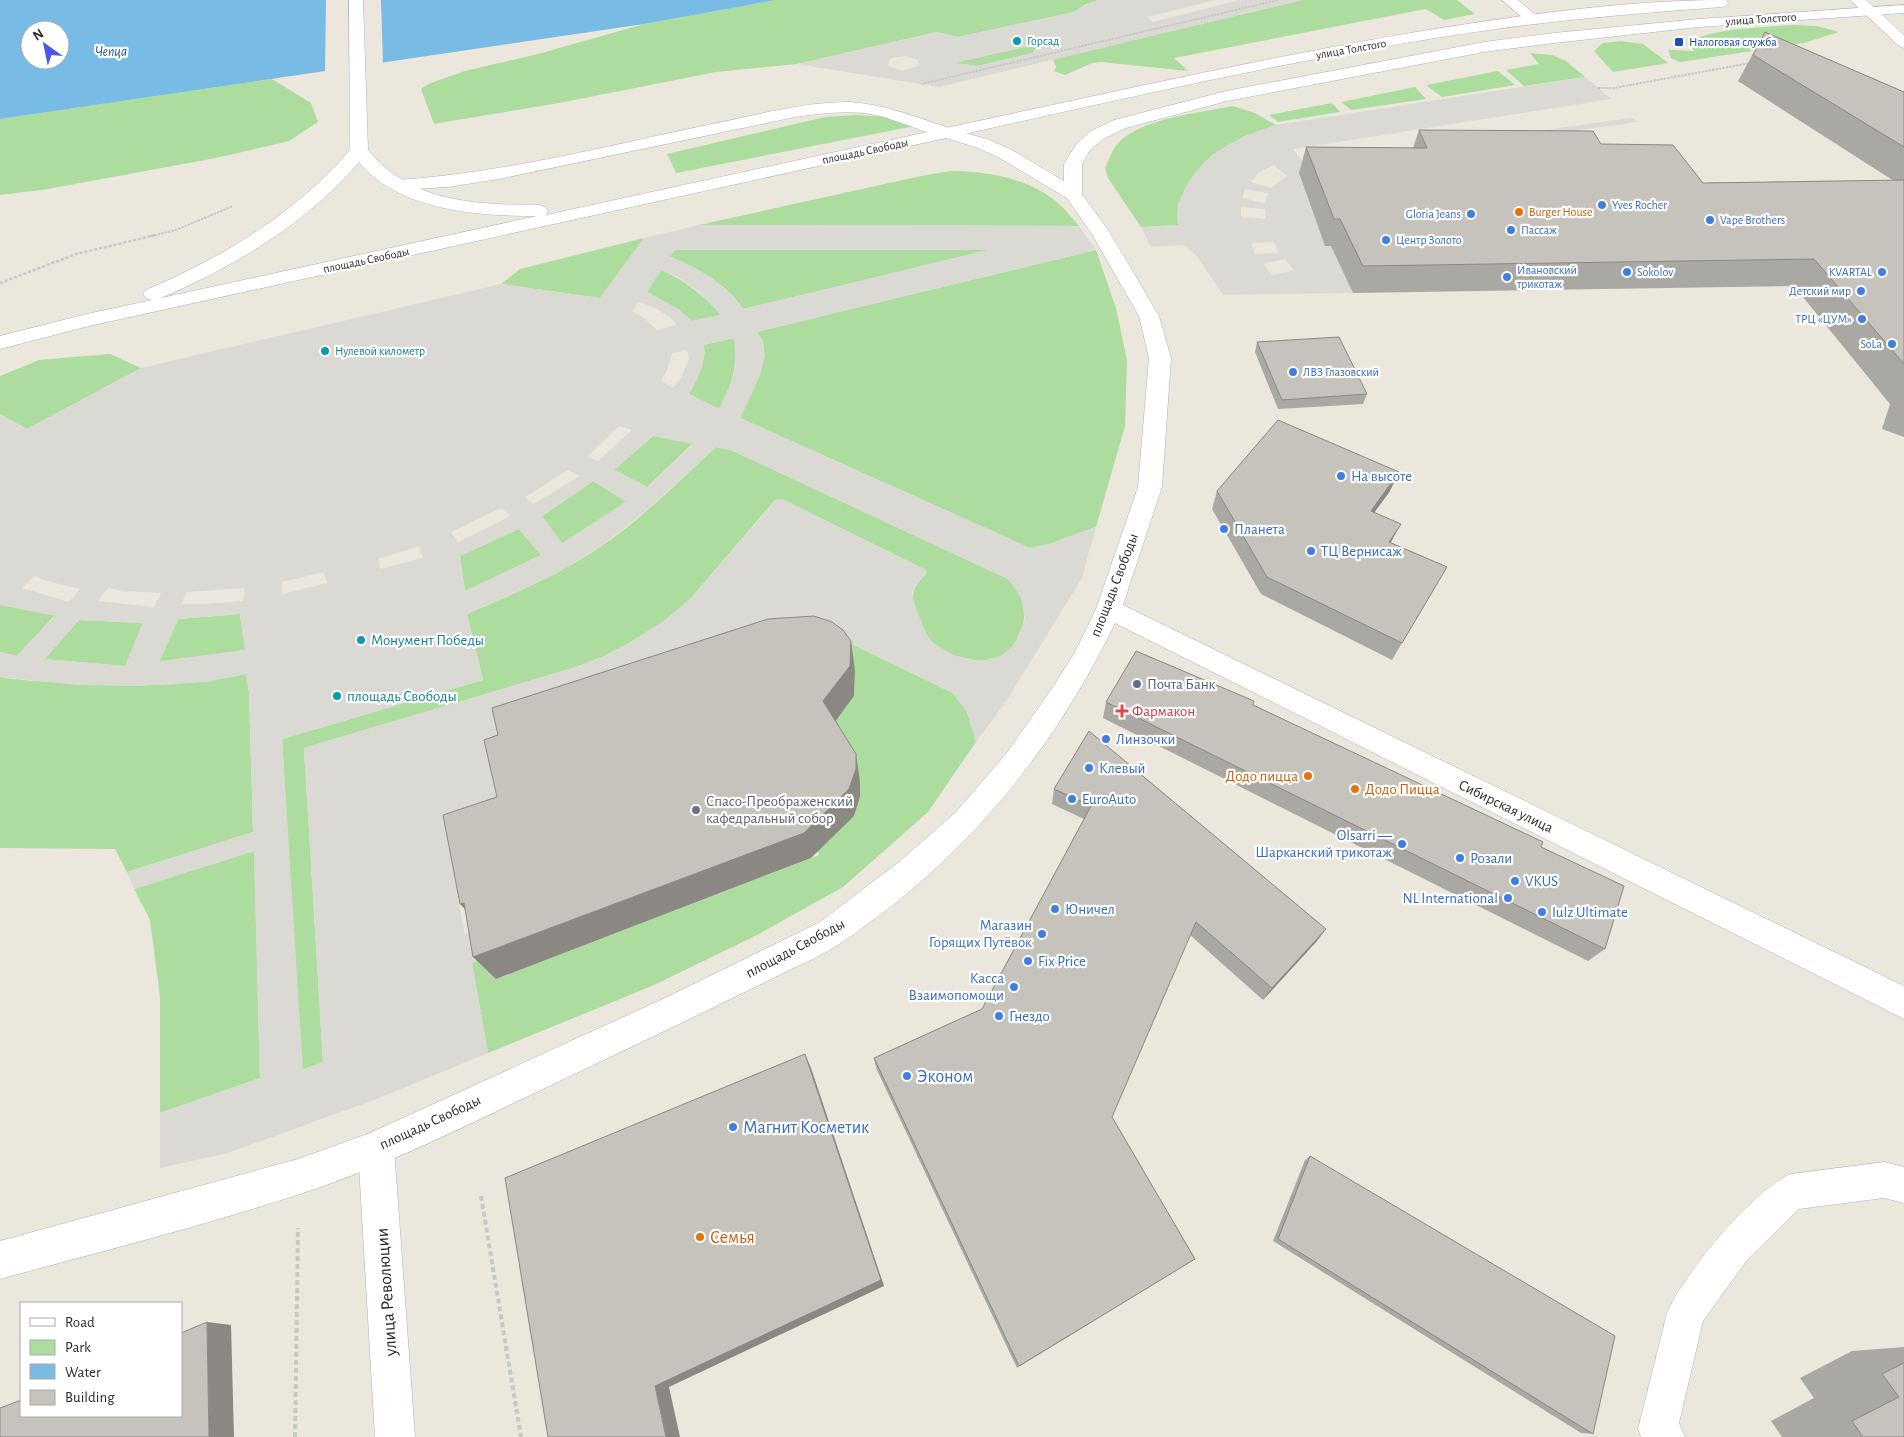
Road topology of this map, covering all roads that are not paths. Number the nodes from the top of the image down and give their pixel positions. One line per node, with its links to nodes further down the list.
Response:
1 (356, 0): 10 (main road)
2 (1509, 0): 7 (main road)
3 (1858, 0): 6 (main road)
4 (1732, 2): 7 (main road, улица Толстого)
5 (1904, 9): 6 (main road, улица Толстого)
6 (1870, 10): 8 (main road); 12 (main road, улица Толстого)
7 (1534, 20): 9 (main road, улица Толстого)
8 (1904, 43)
9 (946, 133): 11 (main road); 12 (main road, площадь Свободы); 13 (main road, площадь Свободы)
10 (359, 151): 11 (main road, площадь Свободы); 14 (main road, площадь Свободы)
11 (397, 185): 13 (main road, площадь Свободы)
12 (1073, 194): 16 (main road, площадь Свободы)
13 (645, 199): 14 (main road, площадь Свободы)
14 (87, 320): 15 (main road, площадь Свободы)
15 (0, 342)
16 (1108, 609): 17 (main road, Сибирская улица); 18 (main road, площадь Свободы)
17 (1904, 1003)
18 (376, 1148): 20 (main road, площадь Свободы); 21 (main road, улица Революции)
19 (1904, 1186): 22 (main road)
20 (0, 1260)
21 (395, 1437)
22 (1665, 1437)

